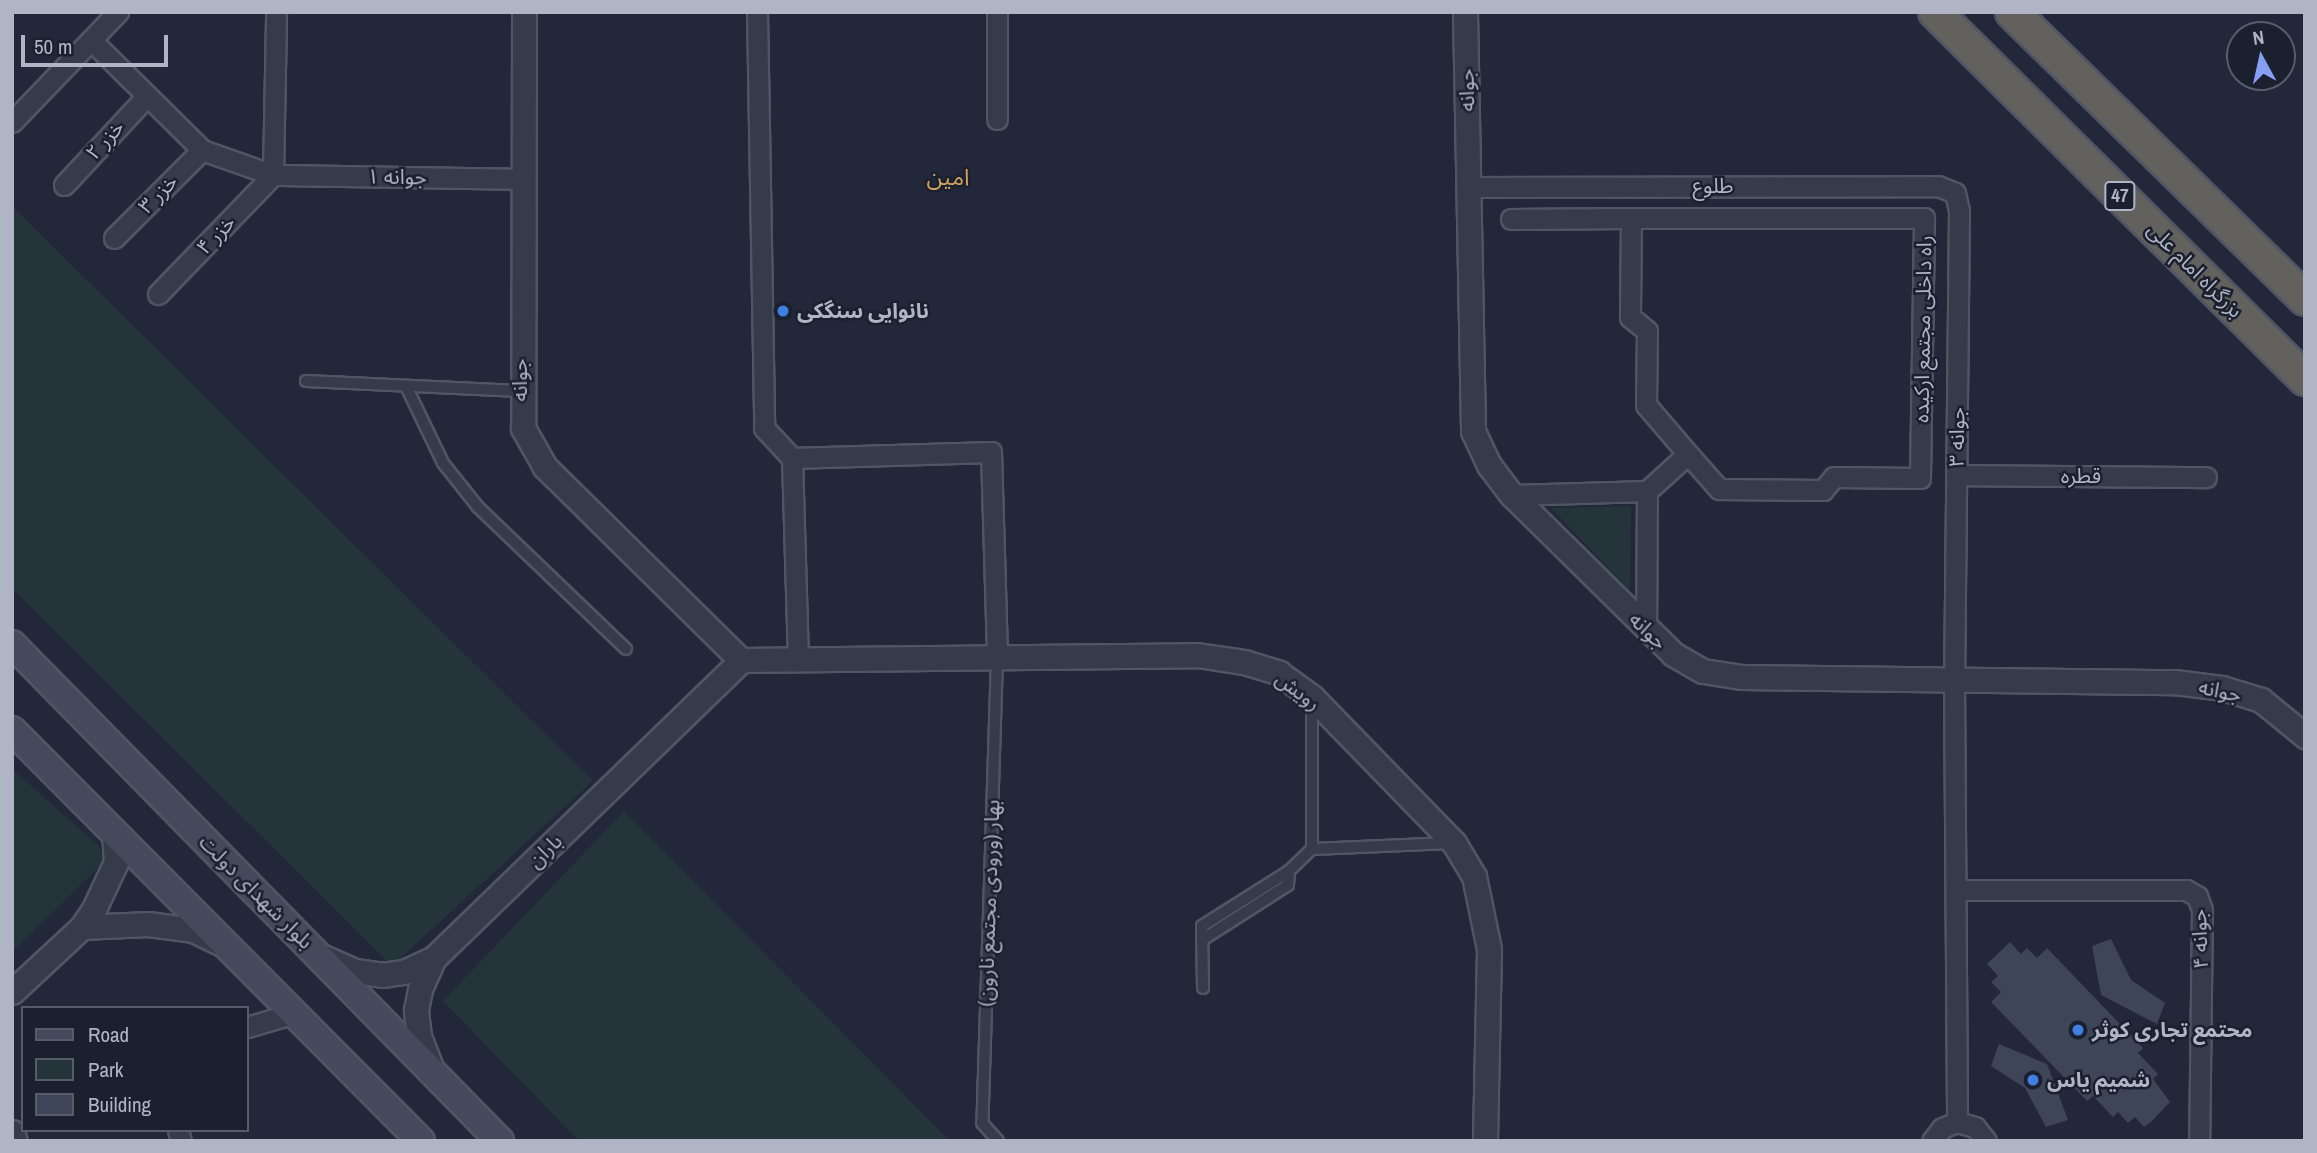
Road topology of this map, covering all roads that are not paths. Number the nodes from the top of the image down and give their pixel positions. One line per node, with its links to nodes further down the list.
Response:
1 (118, 12): 9 (street)
2 (276, 12): 14 (street)
3 (524, 12): 15 (street, جوانه)
4 (757, 12): 29 (street)
5 (997, 12): 11 (street)
6 (1465, 12): 17 (street, جوانه)
7 (1935, 12): 24 (highway, بزرگراه امام علی / 47)
8 (2012, 12): 22 (highway)
9 (91, 40): 10 (street); 12 (street)
10 (147, 96): 13 (street); 16 (street, خزر ۲)
11 (997, 119)
12 (12, 122)
13 (202, 150): 14 (street, جوانه ۱); 21 (street, خزر ۳)
14 (273, 175): 15 (street, جوانه ۱); 23 (street, خزر ۴)
15 (521, 179): 27 (street, جوانه)
16 (64, 185)
17 (1469, 187): 18 (street, طلوع); 33 (street, جوانه)
18 (1955, 193): 30 (street, جوانه ۳)
19 (1632, 218): 20 (street, راه داخلی مجتمع ارکیده); 28 (street, راه داخلی مجتمع ارکیده); 28 (street, راه داخلی مجتمع ارکیده)
20 (1511, 219)
21 (114, 238)
22 (2295, 285)
23 (158, 294)
24 (2305, 379)
25 (306, 381): 26 (lane)
26 (406, 386): 27 (lane); 36 (lane)
27 (520, 391): 39 (street, جوانه)
28 (1688, 454): 32 (street)
29 (792, 458): 37 (street); 38 (street)
30 (1956, 475): 31 (street, قطره); 40 (street, جوانه ۳)
31 (2206, 477)
32 (1647, 491): 33 (street); 34 (street)
33 (1512, 495): 34 (street, جوانه)
34 (1646, 630): 40 (street, جوانه)
35 (12, 644): 50 (main road, بلوار شهدای دولت)
36 (626, 649)
37 (997, 657): 38 (street, رویش); 41 (street, رویش); 62 (lane, بهار (ورودی مجتمع نارون))
38 (797, 659): 39 (street, رویش)
39 (741, 660): 51 (street, باران)
40 (1954, 681): 43 (street, جوانه); 47 (street)
41 (1312, 698): 45 (street, رویش); 46 (lane)
42 (12, 730): 44 (main road)
43 (2305, 736)
44 (114, 835): 48 (street); 49 (main road)
45 (1454, 843): 46 (lane); 63 (street, رویش)
46 (1312, 849): 52 (lane)
47 (1956, 890): 57 (street); 66 (street, جوانه ۴)
48 (82, 927): 49 (street); 53 (street)
49 (228, 947): 54 (main road)
50 (318, 954): 51 (street); 56 (main road, بلوار شهدای دولت)
51 (434, 958): 56 (street, باران)
52 (1203, 988)
53 (12, 992)
54 (292, 1014): 55 (street); 60 (main road)
55 (248, 1027)
56 (433, 1071): 61 (main road, بلوار شهدای دولت)
57 (1957, 1122): 64 (street); 65 (street)
58 (12, 1132): 59 (street)
59 (15, 1141)
60 (421, 1141)
61 (500, 1141)
62 (998, 1141)
63 (1485, 1141)
64 (1932, 1141)
65 (1986, 1141)
66 (2199, 1141)

